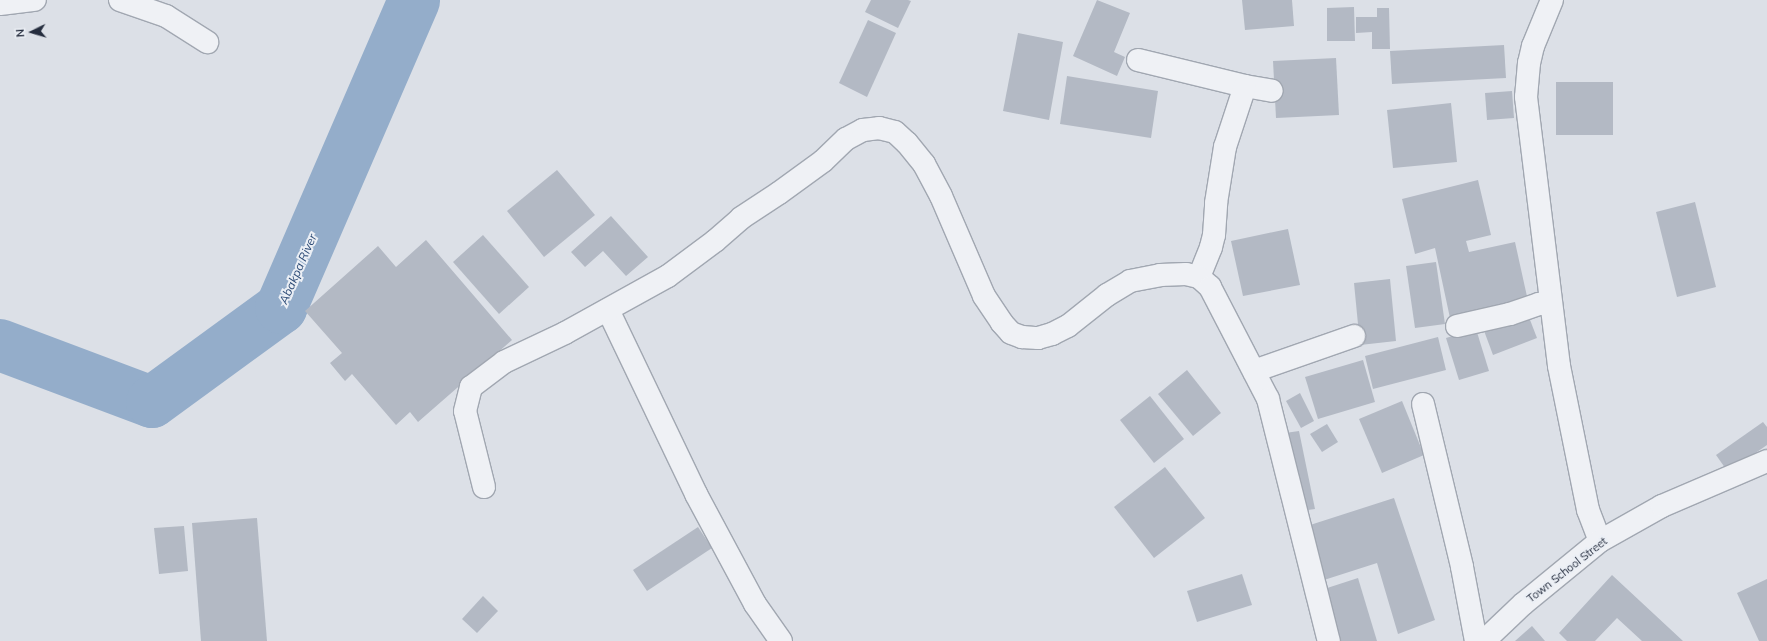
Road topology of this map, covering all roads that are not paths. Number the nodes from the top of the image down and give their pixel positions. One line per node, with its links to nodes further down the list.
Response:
1 (35, 0): 4 (street)
2 (120, 0): 5 (street)
3 (1552, 0): 10 (street)
4 (0, 4)
5 (207, 42)
6 (1138, 60): 7 (street)
7 (1245, 86): 8 (street); 9 (street)
8 (1272, 91)
9 (1199, 277): 11 (street); 14 (street)
10 (1550, 304): 12 (street); 18 (street)
11 (608, 310): 17 (street); 19 (street)
12 (1457, 326)
13 (1354, 336): 14 (street)
14 (1254, 371): 20 (street)
15 (1423, 404): 21 (street)
16 (1767, 461): 18 (street, Town School Street)
17 (484, 487)
18 (1600, 541): 22 (street, Town School Street)
19 (781, 641)
20 (1328, 641)
21 (1476, 641)
22 (1484, 641)

